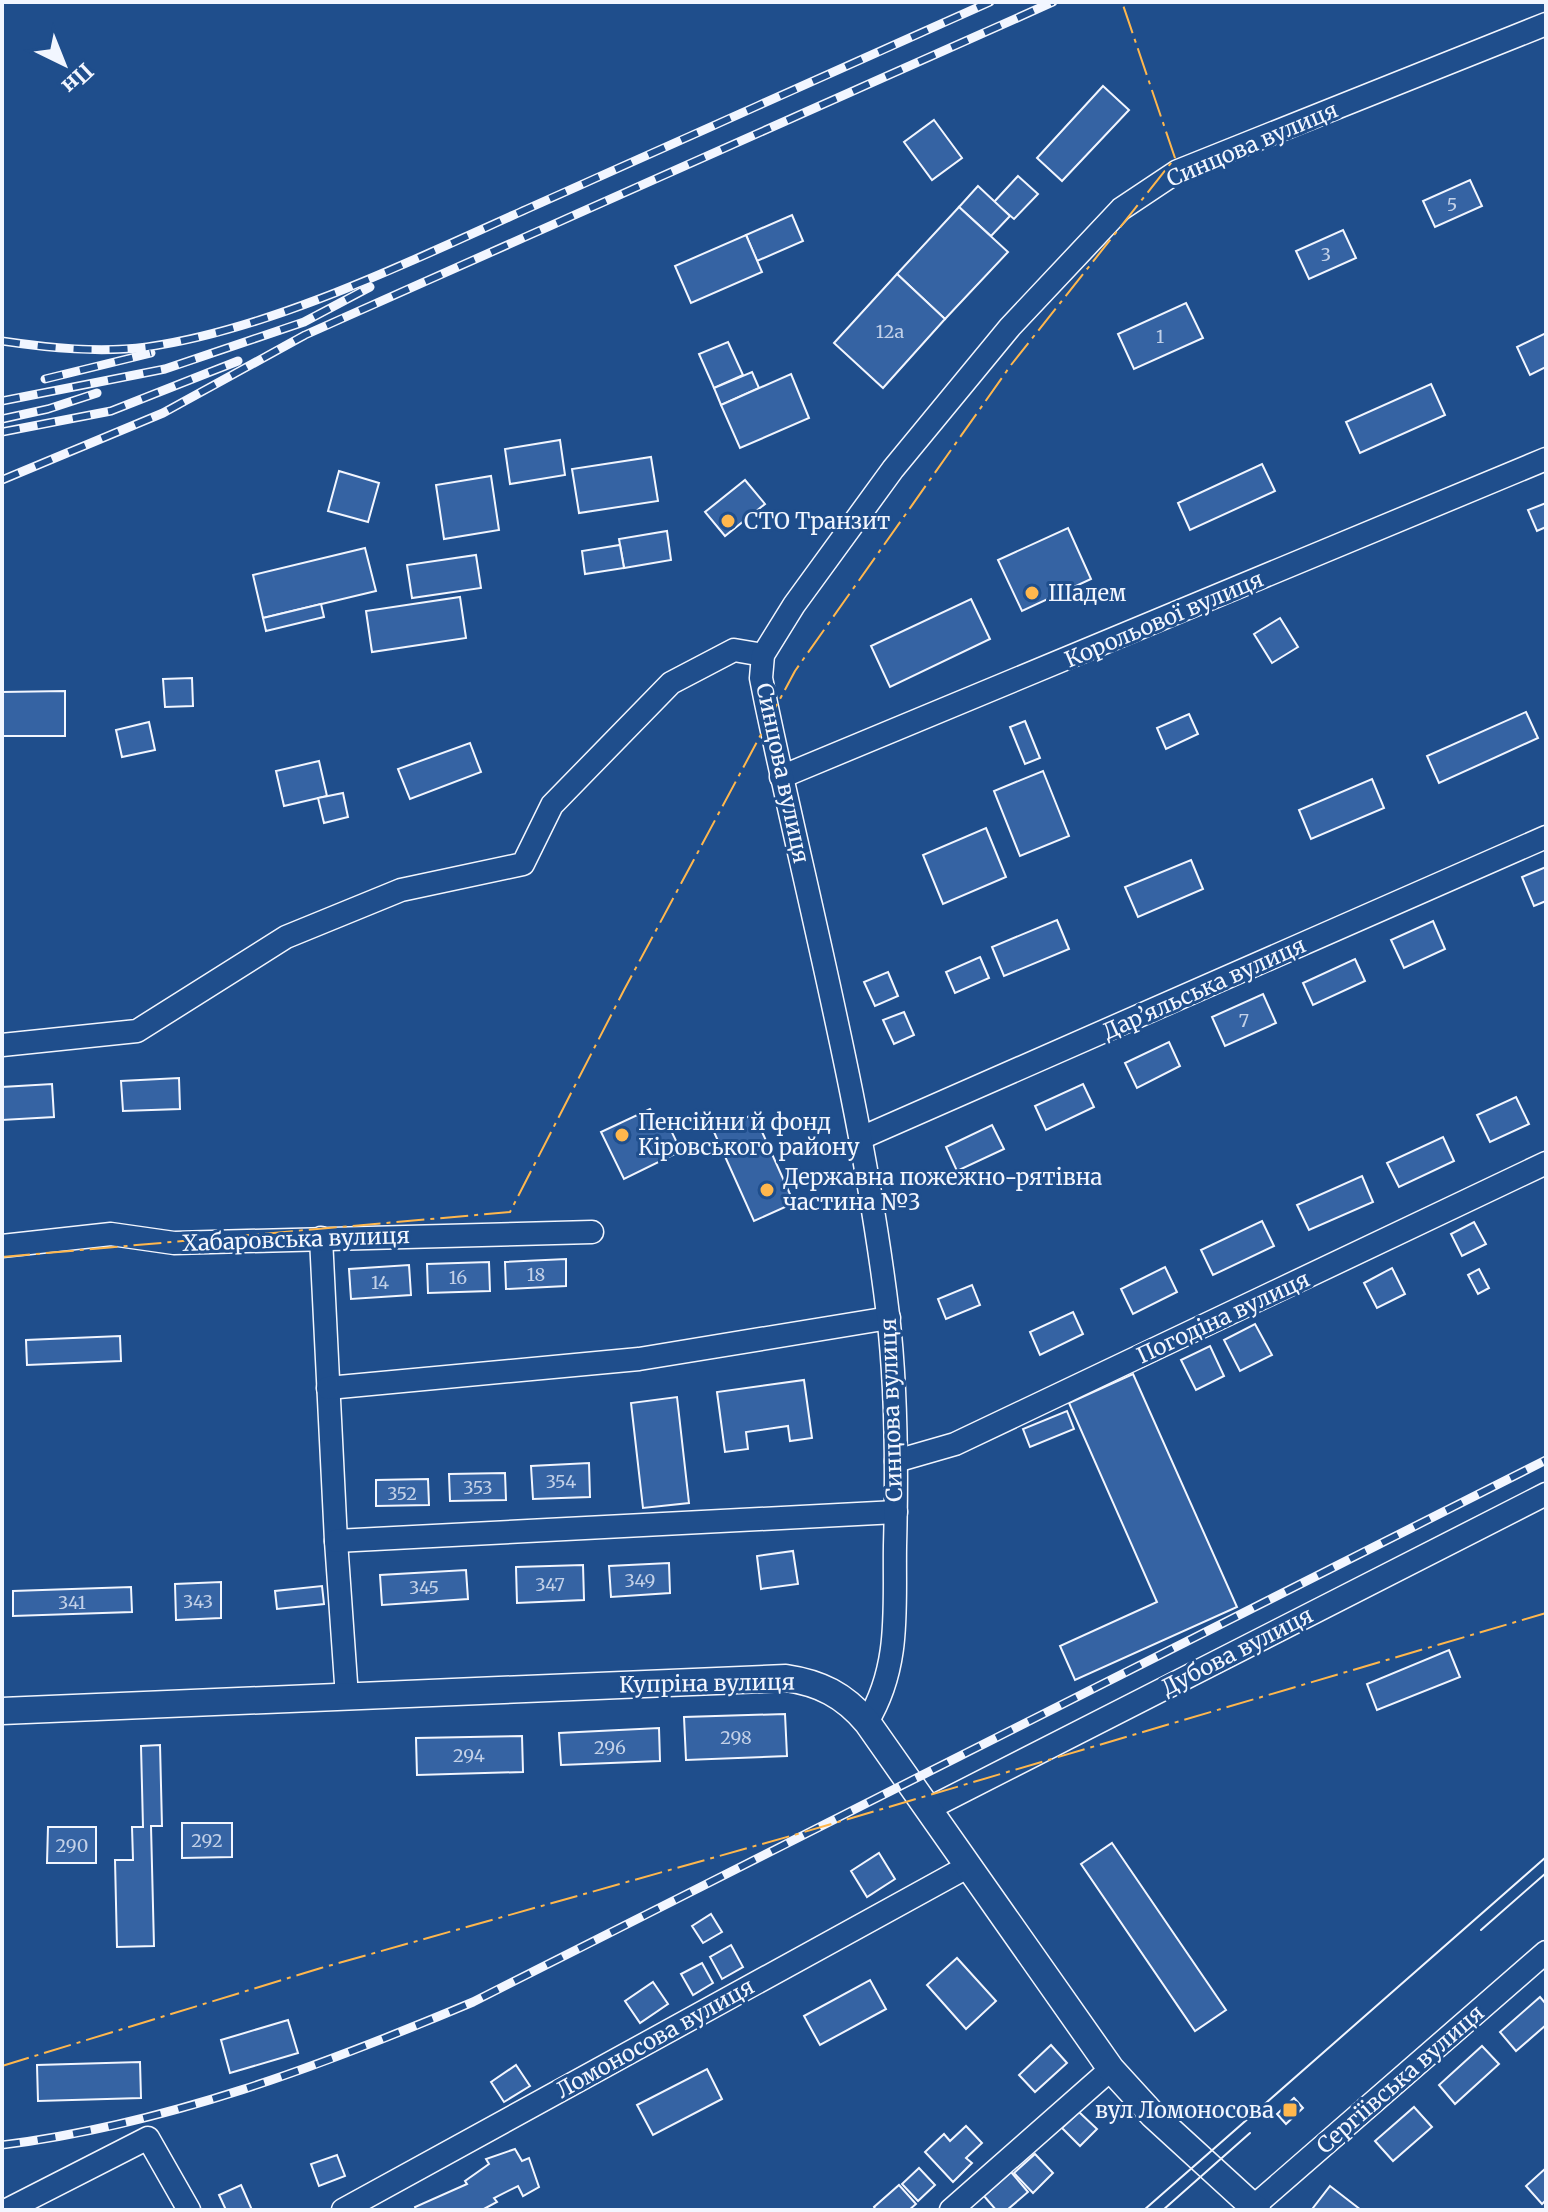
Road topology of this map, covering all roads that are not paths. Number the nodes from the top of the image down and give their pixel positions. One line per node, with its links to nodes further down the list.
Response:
1 (1546, 24): 3 (street, Синцова вулиця)
2 (1546, 459): 4 (street, Корольової вулиця)
3 (763, 655): 4 (street, Синцова вулиця); 6 (street)
4 (781, 777): 7 (street, Синцова вулиця)
5 (1546, 837): 7 (street, Дар’яльська вулиця)
6 (2, 1045)
7 (861, 1138): 12 (street, Синцова вулиця)
8 (1546, 1163): 14 (street, Погодіна вулиця)
9 (592, 1232): 10 (street, Хабаровська вулиця)
10 (321, 1238): 11 (street, Хабаровська вулиця); 13 (street)
11 (2, 1246)
12 (889, 1318): 13 (street); 14 (street, Синцова вулиця)
13 (328, 1388): 17 (street)
14 (896, 1461): 16 (street, Синцова вулиця)
15 (1546, 1494): 21 (street, Дубова вулиця)
16 (896, 1512): 17 (street); 20 (street, Синцова вулиця)
17 (336, 1541): 18 (street)
18 (347, 1697): 19 (main road, Купріна вулиця); 20 (main road, Купріна вулиця)
19 (2, 1711)
20 (867, 1722): 21 (main road, Купріна вулиця)
21 (928, 1809): 22 (main road, Купріна вулиця)
22 (967, 1867): 24 (main road, Купріна вулиця); 28 (street, Ломоносова вулиця)
23 (1546, 1952): 25 (street, Сергіївська вулиця)
24 (1111, 2069): 25 (main road, Купріна вулиця); 29 (street)
25 (1255, 2208)
26 (7, 2210): 27 (street)
27 (189, 2210)
28 (343, 2210)
29 (951, 2210)

